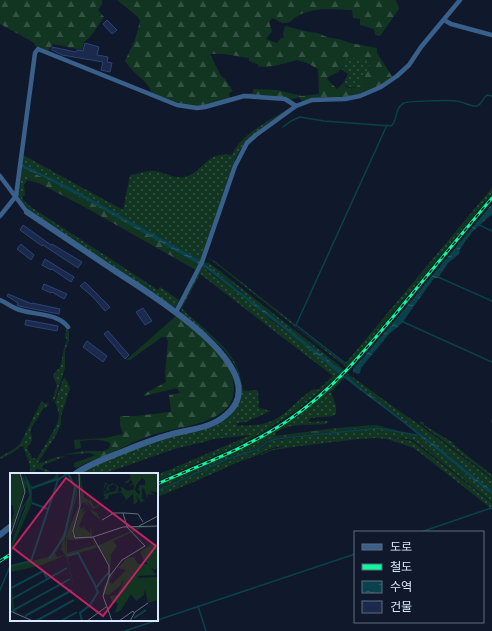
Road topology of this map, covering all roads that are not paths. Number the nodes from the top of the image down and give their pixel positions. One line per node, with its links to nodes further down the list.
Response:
1 (460, 0): 2 (street)
2 (444, 20): 3 (street); 4 (street)
3 (492, 35)
4 (296, 106): 6 (street); 10 (street)
5 (0, 176): 6 (street)
6 (16, 196): 7 (street); 8 (street)
7 (27, 212): 10 (street)
8 (0, 216)
9 (0, 300): 11 (street)
10 (176, 312): 12 (street)
11 (68, 327)
12 (76, 473)
13 (10, 527): 14 (street)
14 (0, 535)

